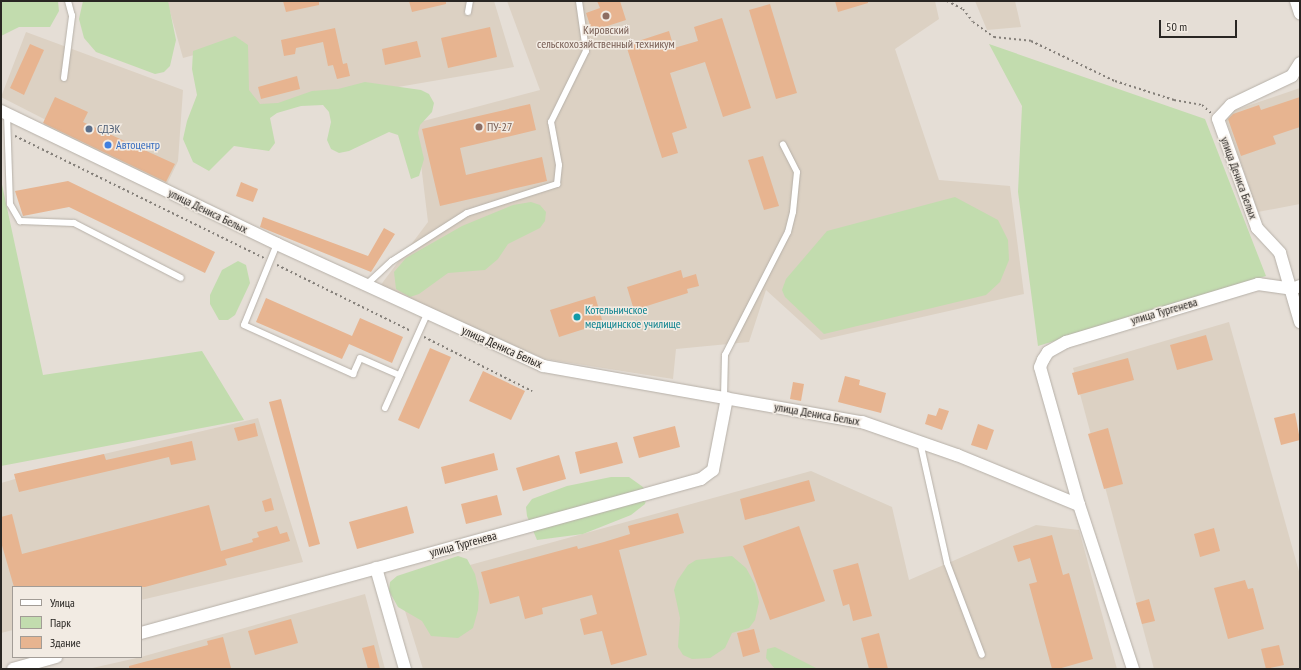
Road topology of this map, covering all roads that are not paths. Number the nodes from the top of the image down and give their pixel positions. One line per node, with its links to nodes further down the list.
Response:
1 (68, 1): 8 (lane)
2 (470, 1): 5 (lane)
3 (579, 1): 13 (lane)
4 (1296, 1): 6 (street)
5 (468, 12)
6 (1300, 13)
7 (1300, 63): 14 (street, улица Дениса Белых)
8 (64, 78)
9 (4, 112): 11 (street, улица Дениса Белых); 12 (lane)
10 (783, 144): 18 (lane)
11 (277, 244): 13 (street, улица Дениса Белых); 17 (lane)
12 (181, 278)
13 (366, 286): 15 (street, улица Дениса Белых)
14 (1296, 288): 16 (street, улица Дениса Белых); 21 (street, улица Тургенева)
15 (427, 314): 17 (lane); 18 (street, улица Дениса Белых)
16 (1300, 322)
17 (399, 375): 19 (lane)
18 (726, 398): 20 (street, улица Дениса Белых); 22 (street, улица Тургенева)
19 (385, 408)
20 (920, 442): 21 (street, улица Дениса Белых); 24 (lane)
21 (1079, 505): 28 (street)
22 (376, 568): 23 (street, улица Тургенева); 27 (street)
23 (142, 633)
24 (982, 655)
25 (52, 658): 26 (street)
26 (13, 669)
27 (405, 669)
28 (1133, 669)

